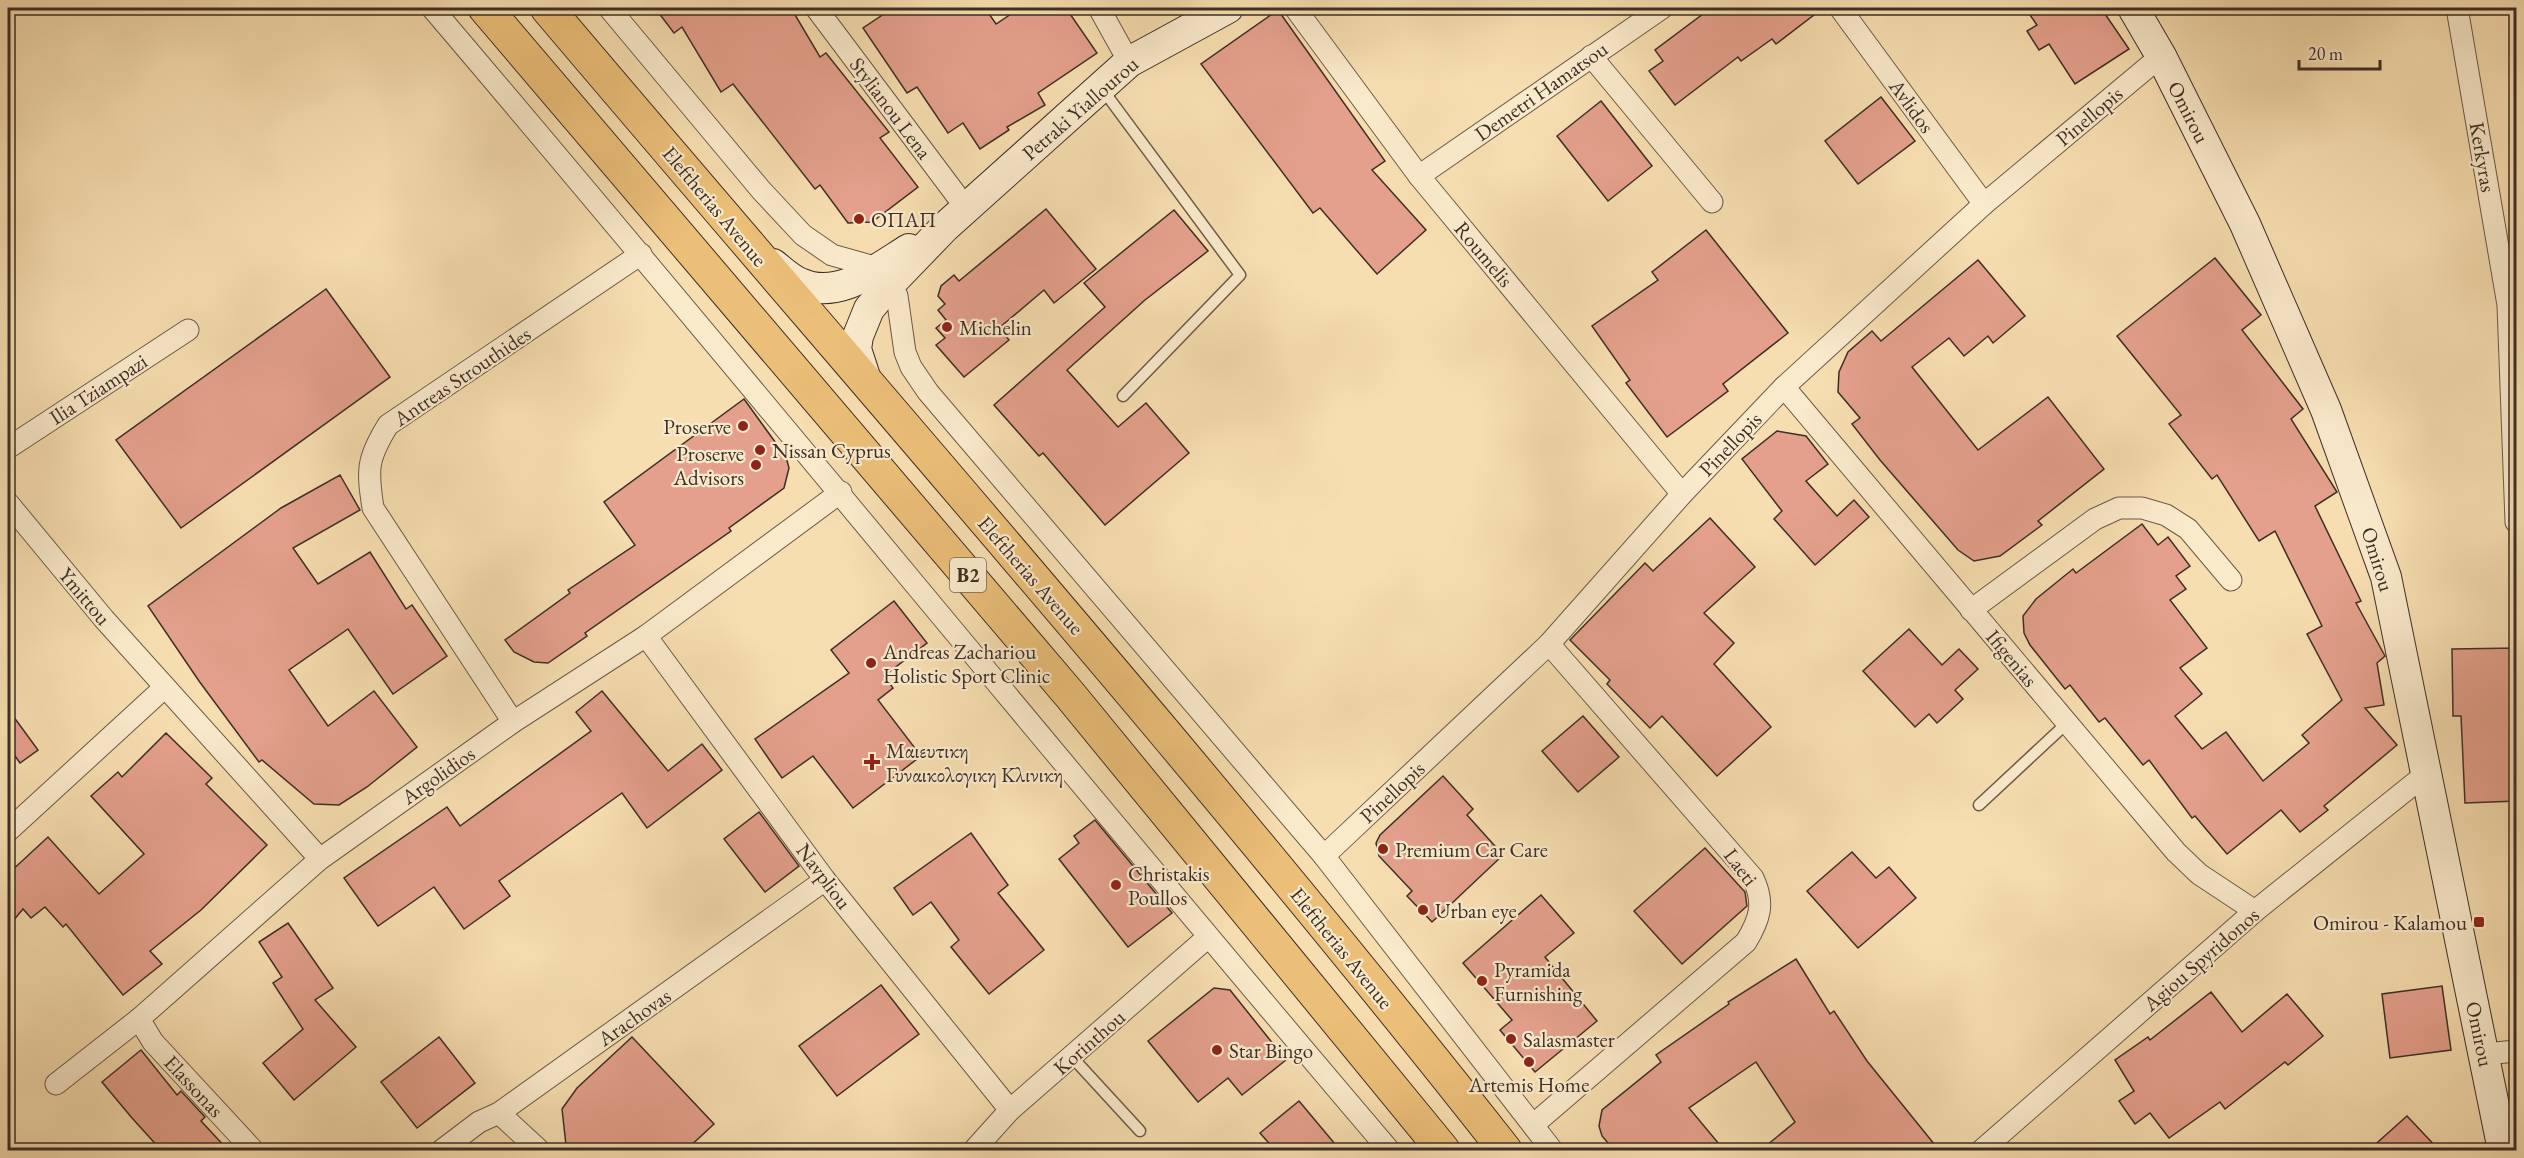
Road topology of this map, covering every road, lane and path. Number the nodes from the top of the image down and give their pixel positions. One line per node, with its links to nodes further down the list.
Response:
1 (432, 8): 22 (street)
2 (485, 8): 62 (highway, B2)
3 (547, 8): 21 (highway, Eleftherias Avenue / B2)
4 (609, 8): 23 (street)
5 (816, 8): 20 (street, Stylianou Lena)
6 (1099, 8): 15 (street)
7 (1228, 8): 15 (street, Petraki Yiallourou)
8 (1295, 8): 17 (street, Roumelis)
9 (1662, 8): 13 (street, Demetri Hamatsou)
10 (1840, 8): 19 (street, Avlidos)
11 (2133, 8): 14 (street, Omirou)
12 (2457, 8): 32 (street, Kerkyras)
13 (1592, 56): 17 (street, Demetri Hamatsou); 18 (street)
14 (2161, 56): 19 (street, Pinellopis); 40 (street, Omirou)
15 (1129, 62): 16 (street, Petraki Yiallourou)
16 (1101, 87): 20 (street, Petraki Yiallourou); 27 (lane)
17 (1419, 176): 30 (street, Roumelis)
18 (1712, 202)
19 (1984, 204): 25 (street, Pinellopis)
20 (956, 217): 23 (street, Petraki Yiallourou)
21 (745, 242): 23 (street, Petraki Yiallourou); 26 (highway, Eleftherias Avenue / B2)
22 (641, 254): 29 (street); 38 (street, Antreas Strouthides)
23 (884, 276): 26 (street, Petraki Yiallourou); 43 (street)
24 (188, 330): 28 (street, Ilia Tziampazi)
25 (1784, 387): 30 (street, Pinellopis); 34 (street, Ifigenias)
26 (869, 388): 63 (highway, Eleftherias Avenue / B2)
27 (1123, 396)
28 (8, 448)
29 (841, 492): 35 (street, Argolidios); 47 (street)
30 (1682, 494): 36 (street, Pinellopis)
31 (8, 503): 37 (street, Ymittou)
32 (2517, 522)
33 (2231, 580): 34 (street)
34 (1971, 610): 39 (street, Ifigenias)
35 (646, 636): 38 (street, Argolidios); 45 (street, Navpliou)
36 (1549, 644): 43 (street, Pinellopis); 55 (street, Laeti)
37 (165, 687): 42 (street); 44 (street, Ymittou)
38 (513, 722): 44 (street, Argolidios)
39 (2067, 723): 41 (lane); 46 (street, Ifigenias)
40 (2426, 774): 46 (street, Agiou Spyridonos); 50 (street, Omirou)
41 (1979, 805)
42 (8, 831)
43 (1324, 856): 55 (street)
44 (320, 859): 48 (street, Argolidios)
45 (825, 880): 53 (street, Navpliou); 54 (street, Arachovas)
46 (2255, 911): 65 (street, Agiou Spyridonos)
47 (1208, 937): 51 (street, Korinthou); 61 (street)
48 (139, 1019): 52 (street, Argolidios); 57 (street, Elassonas)
49 (2517, 1051): 50 (street)
50 (2485, 1054): 66 (street, Omirou)
51 (1072, 1057): 53 (street, Korinthou); 56 (lane)
52 (56, 1084)
53 (1010, 1110): 60 (street, Korinthou)
54 (499, 1113): 58 (street, Arachovas); 59 (street)
55 (1533, 1125): 64 (street)
56 (1140, 1131)
57 (253, 1150)
58 (442, 1150)
59 (538, 1150)
60 (974, 1150)
61 (1389, 1150)
62 (1443, 1150)
63 (1505, 1150)
64 (1552, 1150)
65 (1982, 1150)
66 (2503, 1150)

